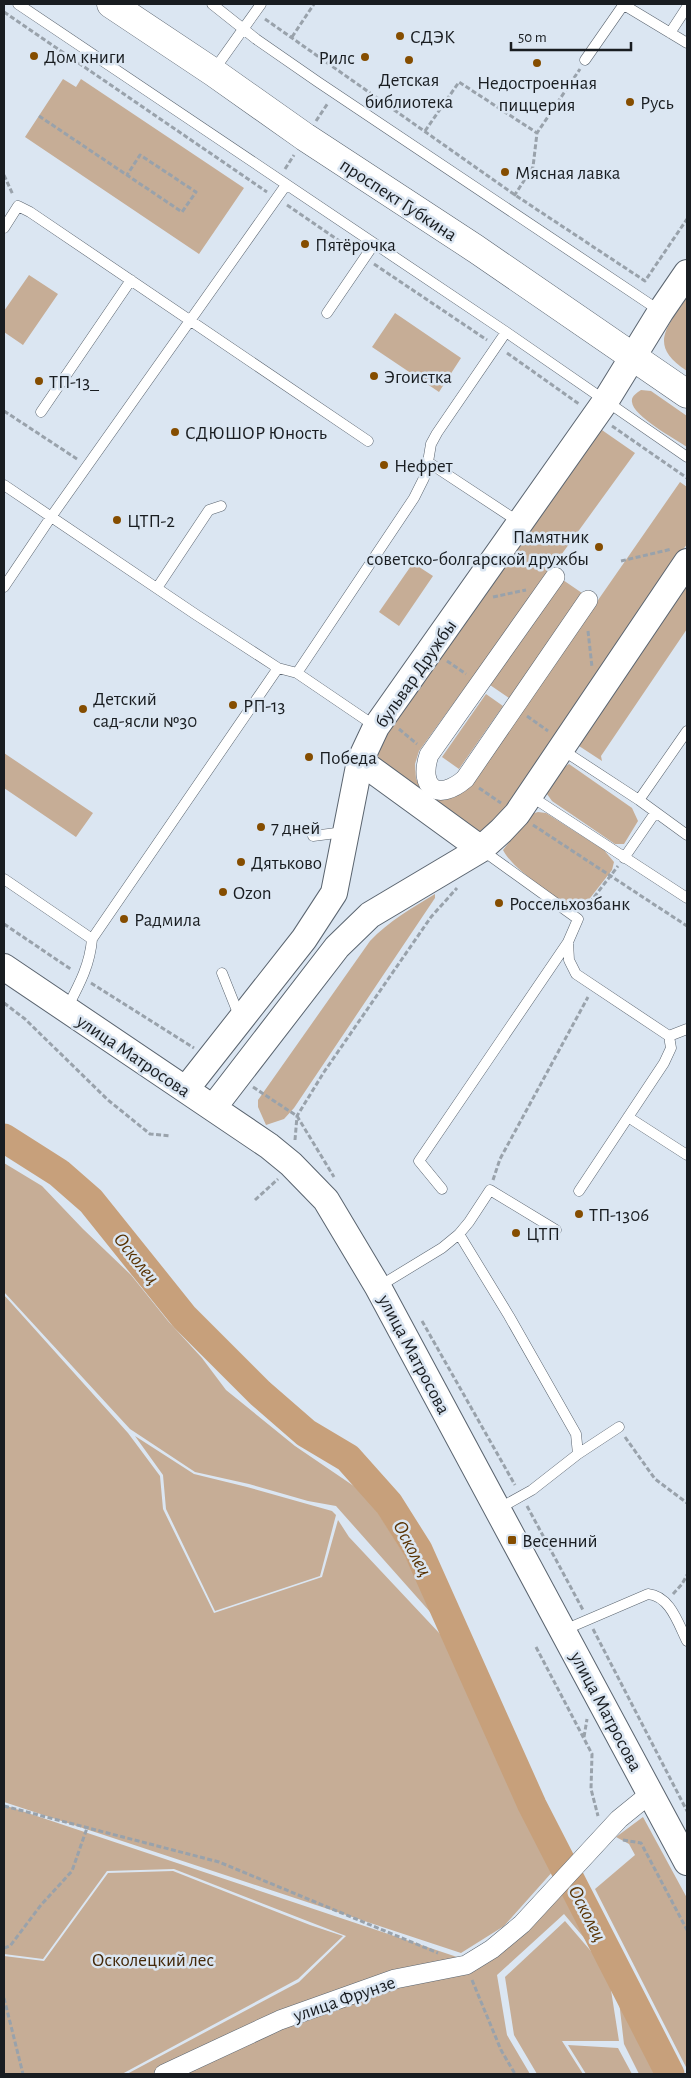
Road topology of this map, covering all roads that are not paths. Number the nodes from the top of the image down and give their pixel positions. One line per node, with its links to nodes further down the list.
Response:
1 (18, 4): 12 (lane)
2 (111, 4): 11 (main road, проспект Губкина)
3 (212, 4): 7 (lane)
4 (624, 4): 8 (lane); 10 (lane)
5 (687, 7): 8 (lane)
6 (258, 8): 7 (lane)
7 (243, 29): 11 (lane); 17 (lane)
8 (670, 33): 9 (lane)
9 (687, 44)
10 (585, 60)
11 (213, 72): 21 (main road, проспект Губкина)
12 (286, 185): 14 (lane); 19 (lane)
13 (4, 228): 16 (lane)
14 (374, 244): 18 (lane); 20 (lane)
15 (687, 273): 17 (main road, бульвар Дружбы)
16 (131, 280): 19 (lane); 24 (lane)
17 (661, 311): 21 (main road, бульвар Дружбы)
18 (327, 313)
19 (190, 320): 25 (lane); 30 (lane)
20 (506, 332): 23 (lane); 27 (lane)
21 (633, 357): 22 (main road, проспект Губкина); 23 (main road, бульвар Дружбы)
22 (687, 394)
23 (600, 408): 26 (lane); 31 (main road, бульвар Дружбы)
24 (41, 412)
25 (368, 441)
26 (687, 457)
27 (428, 462): 31 (lane); 38 (lane)
28 (4, 485): 30 (lane)
29 (221, 506): 35 (lane)
30 (52, 517): 34 (lane); 35 (lane)
31 (520, 523): 39 (main road, бульвар Дружбы)
32 (682, 555): 41 (main road)
33 (552, 581): 36 (street)
34 (4, 587)
35 (157, 588): 37 (lane)
36 (586, 603)
37 (278, 668): 38 (lane); 53 (lane)
38 (297, 673): 39 (lane)
39 (376, 727): 42 (main road, бульвар Дружбы)
40 (687, 731): 44 (lane)
41 (563, 746): 43 (main road); 44 (lane)
42 (360, 762): 46 (main road, бульвар Дружбы); 49 (main road)
43 (530, 795): 49 (main road); 50 (lane)
44 (639, 800): 45 (lane)
45 (655, 813): 47 (lane); 50 (lane)
46 (346, 832): 48 (lane); 58 (main road, бульвар Дружбы)
47 (687, 835)
48 (313, 836)
49 (481, 849): 54 (lane); 62 (main road)
50 (624, 858): 52 (lane)
51 (4, 879): 53 (lane)
52 (687, 898)
53 (92, 939): 57 (lane)
54 (568, 942): 60 (lane); 65 (lane)
55 (4, 967): 57 (main road, улица Матросова)
56 (222, 972): 58 (lane)
57 (66, 1009): 61 (main road, улица Матросова)
58 (240, 1018): 61 (main road, бульвар Дружбы)
59 (687, 1028): 60 (lane)
60 (669, 1036): 63 (lane)
61 (186, 1089): 62 (main road, улица Матросова)
62 (213, 1108): 69 (main road, улица Матросова)
63 (628, 1117): 64 (lane); 66 (lane)
64 (687, 1155)
65 (442, 1188)
66 (579, 1191)
67 (556, 1230): 68 (lane)
68 (459, 1234): 69 (lane); 71 (lane)
69 (378, 1287): 72 (main road, улица Матросова)
70 (617, 1428): 71 (lane)
71 (578, 1454): 72 (lane)
72 (498, 1509): 73 (main road, улица Матросова)
73 (564, 1630): 74 (lane); 75 (main road, улица Матросова)
74 (687, 1641)
75 (651, 1793): 76 (main road, улица Матросова); 77 (street, улица Фрунзе)
76 (687, 1862)
77 (164, 2074)

